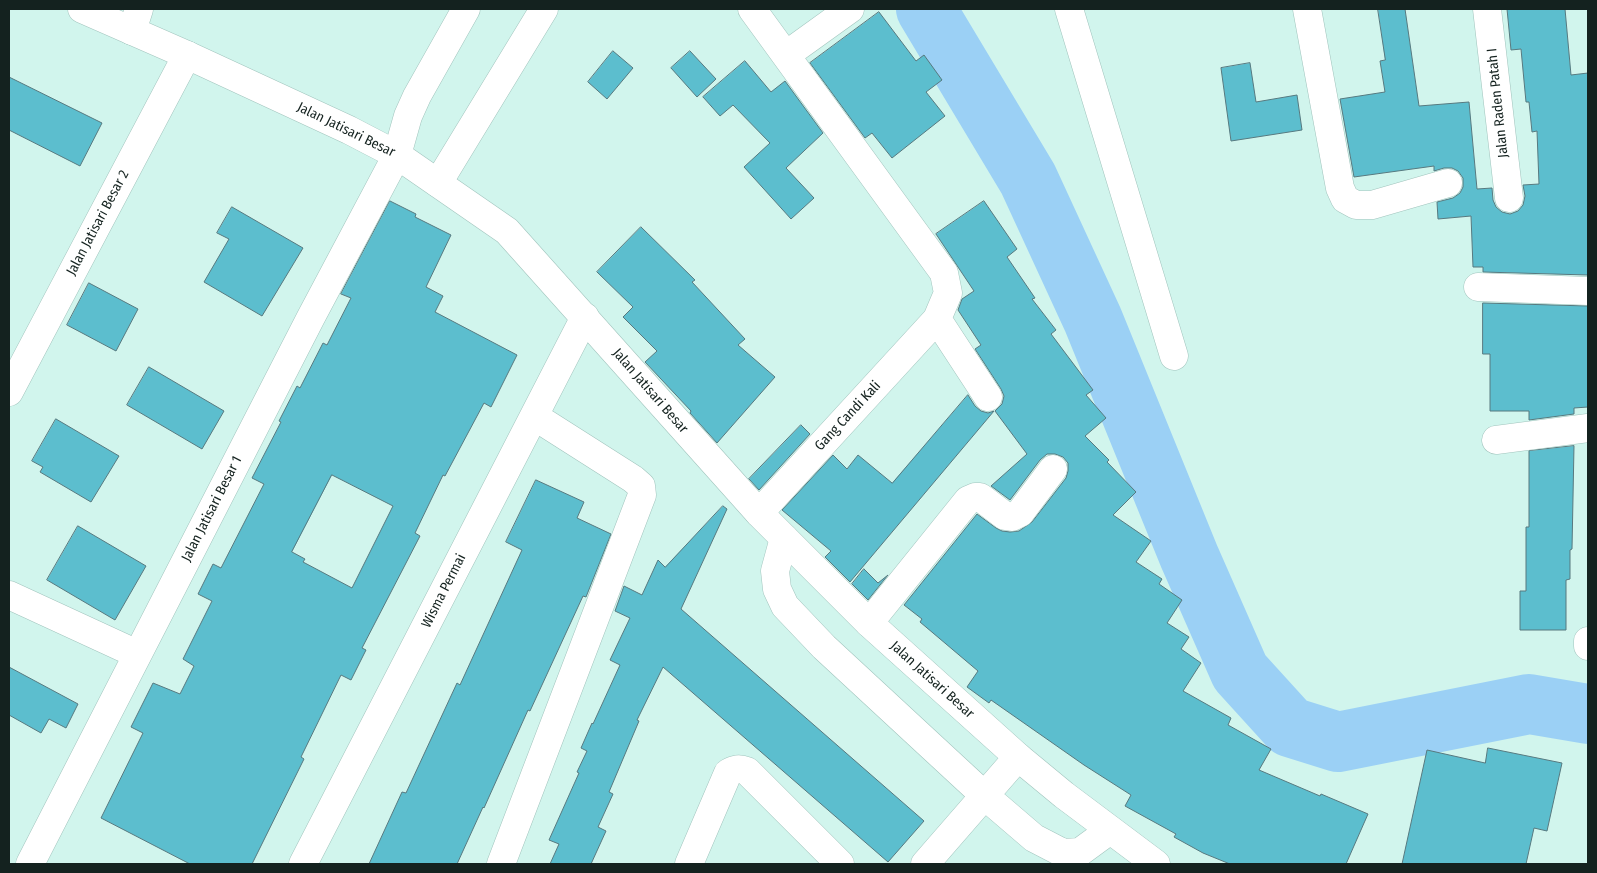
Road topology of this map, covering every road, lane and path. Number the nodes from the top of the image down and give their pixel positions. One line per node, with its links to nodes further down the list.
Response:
1 (82, 9): 9 (street, Jalan Jatisari Besar)
2 (466, 9): 12 (street, Jalan Jatisari Besar 1)
3 (544, 9): 13 (street)
4 (752, 9): 11 (street, Gang Candi Kali)
5 (850, 9): 11 (street)
6 (1069, 9): 20 (street)
7 (1307, 9): 14 (street)
8 (1487, 9): 15 (street, Jalan Raden Patah I)
9 (136, 20): 10 (street, Jalan Jatisari Besar)
10 (187, 54): 12 (street, Jalan Jatisari Besar); 21 (street, Jalan Jatisari Besar 2)
11 (786, 55): 19 (street, Gang Candi Kali)
12 (397, 155): 13 (street, Jalan Jatisari Besar); 33 (street, Jalan Jatisari Besar 1)
13 (438, 183): 18 (street, Jalan Jatisari Besar)
14 (1448, 183)
15 (1509, 198)
16 (1478, 287): 17 (street)
17 (1588, 291)
18 (585, 317): 23 (street, Wisma Permai); 27 (street, Jalan Jatisari Besar)
19 (937, 319): 22 (street); 27 (street, Gang Candi Kali)
20 (1174, 356)
21 (9, 392)
22 (988, 397)
23 (534, 416): 38 (street, Wisma Permai); 39 (street)
24 (1588, 428): 25 (street)
25 (1496, 440)
26 (1054, 469): 30 (street)
27 (759, 513): 28 (street, Jalan Jatisari Besar)
28 (784, 538): 30 (street, Jalan Jatisari Besar); 35 (street)
29 (9, 595): 33 (street)
30 (869, 623): 34 (street, Jalan Jatisari Besar)
31 (1588, 641): 32 (street)
32 (1588, 646)
33 (137, 654): 37 (street, Jalan Jatisari Besar 1)
34 (1018, 757): 35 (street); 36 (street, Jalan Jatisari Besar)
35 (984, 796): 36 (street); 42 (street)
36 (1110, 830): 43 (street, Jalan Jatisari Besar)
37 (30, 864)
38 (303, 864)
39 (501, 864)
40 (688, 864): 41 (street)
41 (840, 864)
42 (924, 864)
43 (1156, 864)

